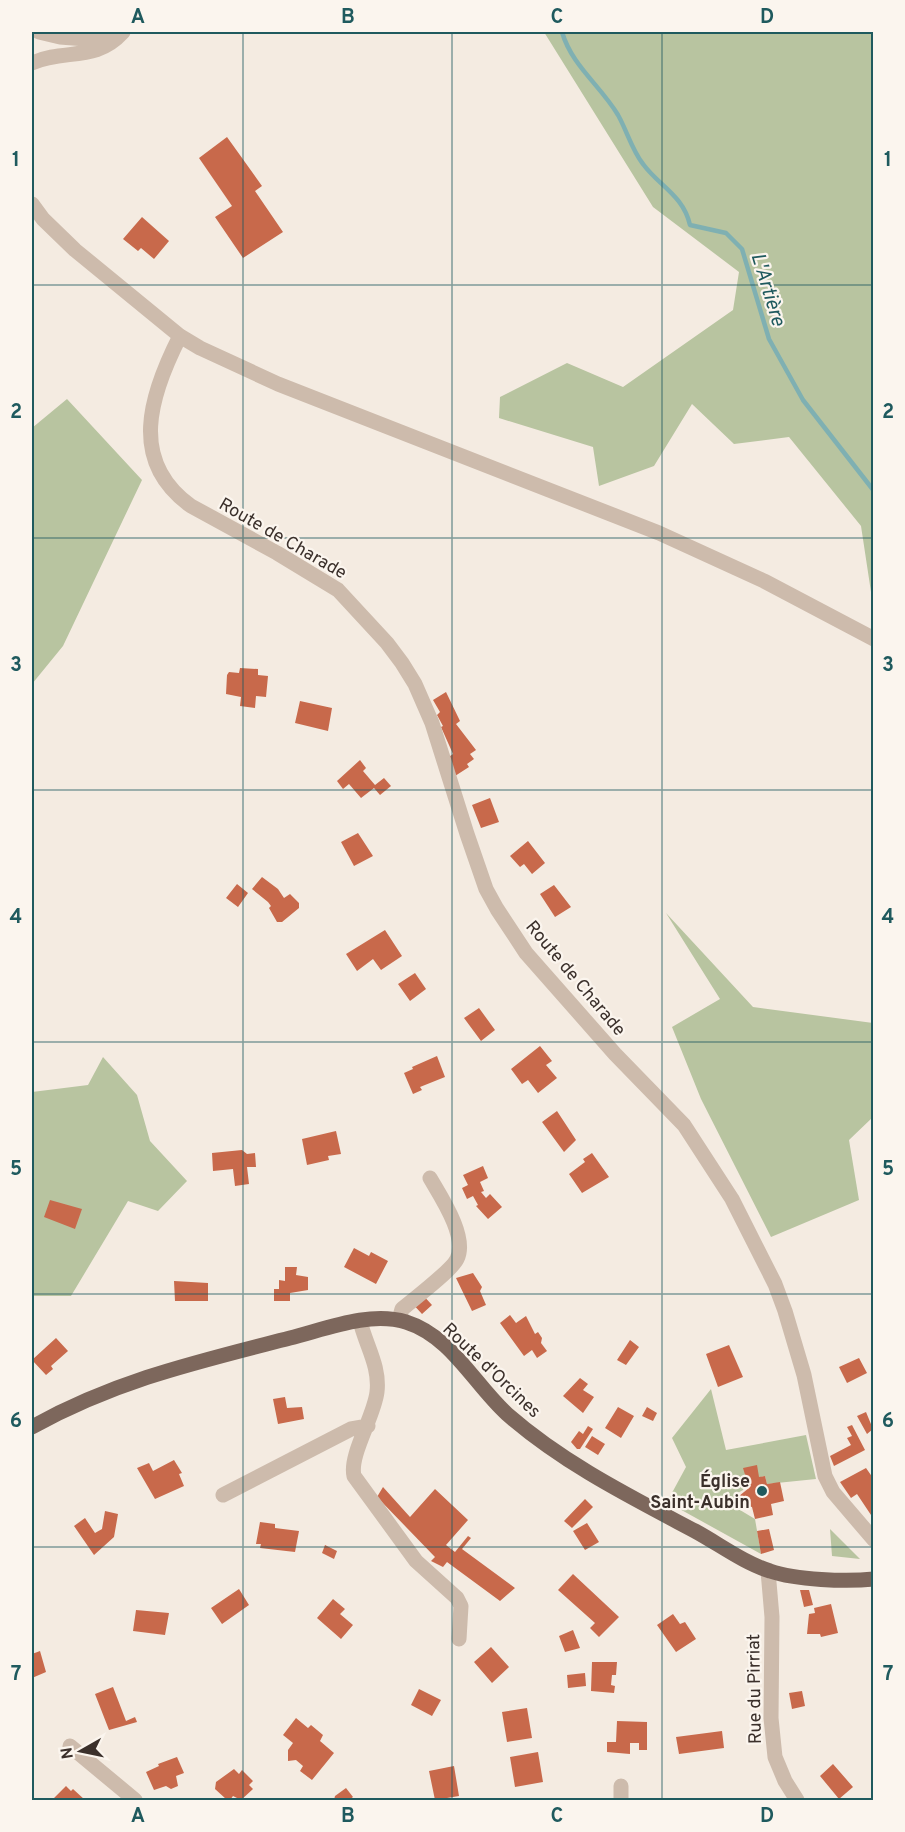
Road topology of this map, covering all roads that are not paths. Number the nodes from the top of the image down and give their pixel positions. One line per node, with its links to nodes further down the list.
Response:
1 (39, 32): 2 (street)
2 (119, 36): 3 (street)
3 (32, 63)
4 (32, 204): 5 (street)
5 (180, 336): 6 (street); 13 (street, Route de Charade)
6 (873, 639)
7 (430, 1178): 8 (street)
8 (399, 1320): 9 (main road, Route d'Orcines); 14 (main road, Route d'Orcines)
9 (360, 1321): 10 (street); 11 (main road, Route d'Orcines)
10 (368, 1426): 12 (street); 16 (street)
11 (32, 1427)
12 (223, 1496)
13 (873, 1540)
14 (768, 1571): 15 (main road, Route d'Orcines); 19 (street, Rue du Pirriat)
15 (873, 1579)
16 (459, 1639)
17 (70, 1746): 18 (street)
18 (135, 1800)
19 (797, 1800)

